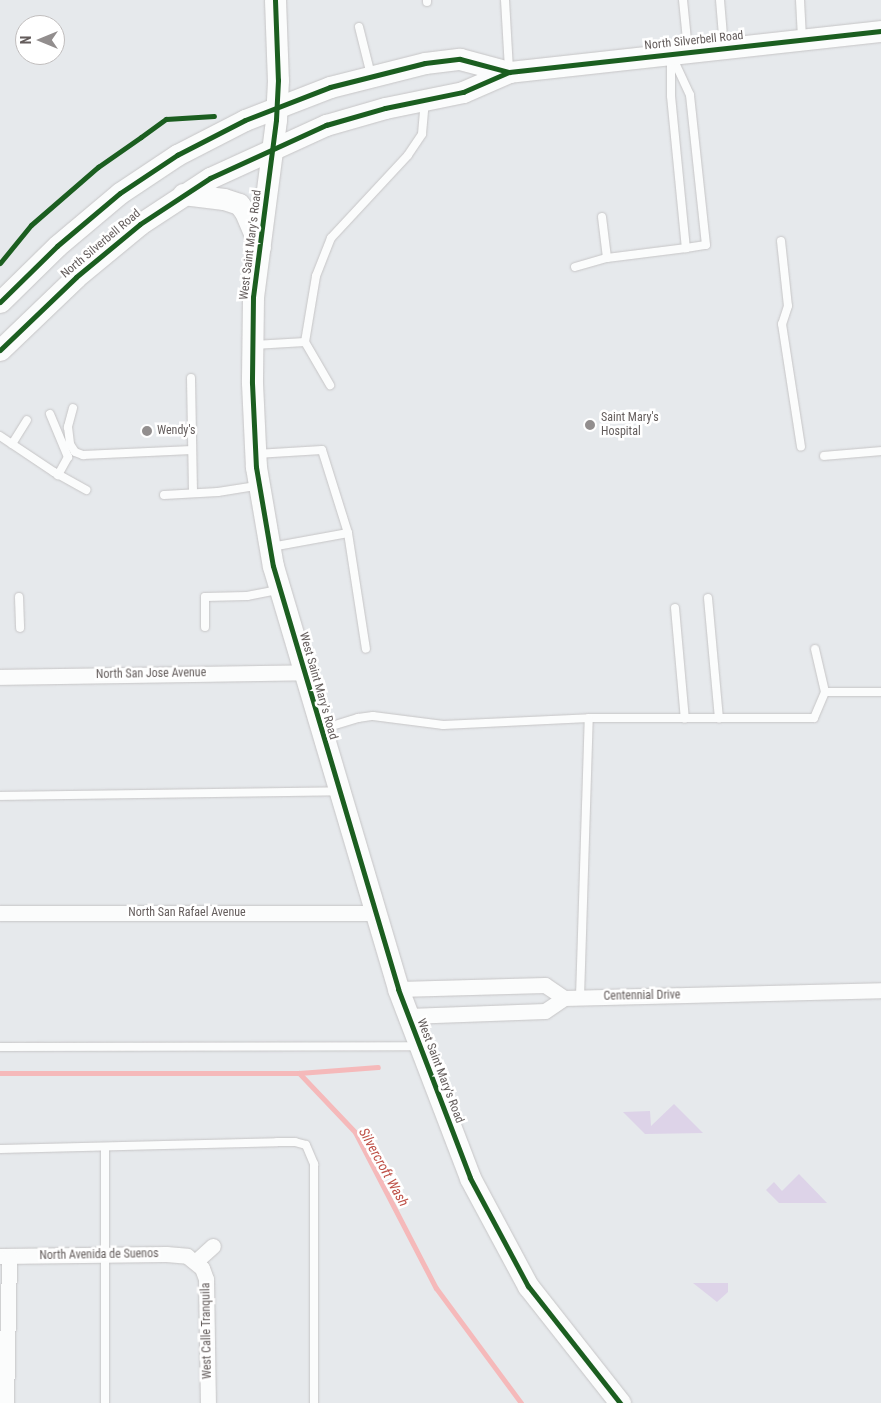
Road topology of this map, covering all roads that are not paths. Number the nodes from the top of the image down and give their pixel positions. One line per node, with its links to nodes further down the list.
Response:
1 (275, 0): 14 (main road, West Saint Mary's Road)
2 (505, 0): 11 (lane)
3 (683, 0): 10 (lane)
4 (720, 0): 9 (lane)
5 (800, 0): 8 (lane)
6 (359, 27): 12 (lane)
7 (881, 32): 8 (main road, North Silverbell Road)
8 (802, 40): 9 (main road, North Silverbell Road)
9 (724, 48): 10 (main road, North Silverbell Road)
10 (680, 53): 11 (main road, North Silverbell Road); 20 (lane); 20 (lane)
11 (509, 72): 12 (main road, North Silverbell Road); 13 (main road, North Silverbell Road)
12 (371, 75): 14 (main road, North Silverbell Road)
13 (425, 99): 15 (main road, North Silverbell Road); 24 (lane)
14 (276, 106): 15 (main road, West Saint Mary's Road); 23 (main road, North Silverbell Road)
15 (273, 148): 16 (main road, North Silverbell Road); 19 (main road, West Saint Mary's Road)
16 (183, 194): 19 (main road); 26 (main road, North Silverbell Road)
17 (602, 217): 21 (lane)
18 (781, 241): 34 (lane)
19 (260, 247): 25 (main road, West Saint Mary's Road)
20 (686, 248): 21 (lane)
21 (607, 258): 22 (lane)
22 (575, 268)
23 (0, 302)
24 (305, 342): 25 (lane); 28 (lane)
25 (252, 346): 37 (main road, West Saint Mary's Road)
26 (0, 350)
27 (191, 378): 35 (lane)
28 (330, 385)
29 (72, 408): 35 (lane)
30 (50, 414): 39 (lane)
31 (27, 420): 33 (lane)
32 (0, 436): 33 (lane)
33 (12, 444): 39 (lane)
34 (801, 447)
35 (192, 450): 42 (lane)
36 (881, 451): 38 (lane)
37 (256, 454): 40 (main road, West Saint Mary's Road); 44 (lane)
38 (824, 456)
39 (58, 475): 41 (lane)
40 (259, 486): 42 (lane); 45 (main road, West Saint Mary's Road)
41 (86, 490)
42 (193, 493): 43 (lane)
43 (164, 494)
44 (348, 533): 45 (lane); 52 (lane)
45 (269, 547): 46 (main road, West Saint Mary's Road)
46 (280, 590): 50 (lane); 54 (main road, West Saint Mary's Road)
47 (19, 597): 51 (lane)
48 (708, 598): 60 (lane)
49 (675, 608): 59 (lane)
50 (205, 627)
51 (20, 628)
52 (366, 649)
53 (815, 649): 56 (lane)
54 (302, 672): 55 (street, North San Jose Avenue); 61 (main road, West Saint Mary's Road)
55 (0, 677)
56 (825, 692): 57 (lane); 60 (lane)
57 (881, 692)
58 (590, 718): 59 (lane); 61 (lane); 68 (lane)
59 (686, 719): 60 (lane)
60 (718, 719)
61 (320, 730): 62 (main road, West Saint Mary's Road)
62 (338, 791): 63 (lane); 65 (main road, West Saint Mary's Road)
63 (0, 796)
64 (0, 913): 65 (street, North San Rafael Avenue)
65 (374, 913): 66 (main road, West Saint Mary's Road)
66 (398, 989): 69 (street); 70 (main road, West Saint Mary's Road)
67 (881, 990): 68 (street, Centennial Drive)
68 (580, 997): 69 (street, Centennial Drive)
69 (564, 998): 70 (street, Centennial Drive)
70 (408, 1016): 71 (main road, West Saint Mary's Road)
71 (419, 1046): 72 (lane); 83 (main road, West Saint Mary's Road)
72 (0, 1047)
73 (105, 1147): 74 (lane); 76 (lane); 82 (lane)
74 (0, 1149)
75 (213, 1246): 78 (street)
76 (106, 1254): 77 (street, North Avenida de Suenos); 78 (street, North Avenida de Suenos); 80 (lane)
77 (5, 1256): 79 (street)
78 (195, 1262): 81 (street, West Calle Tranquila)
79 (6, 1403)
80 (105, 1403)
81 (208, 1403)
82 (314, 1403)
83 (620, 1403)

